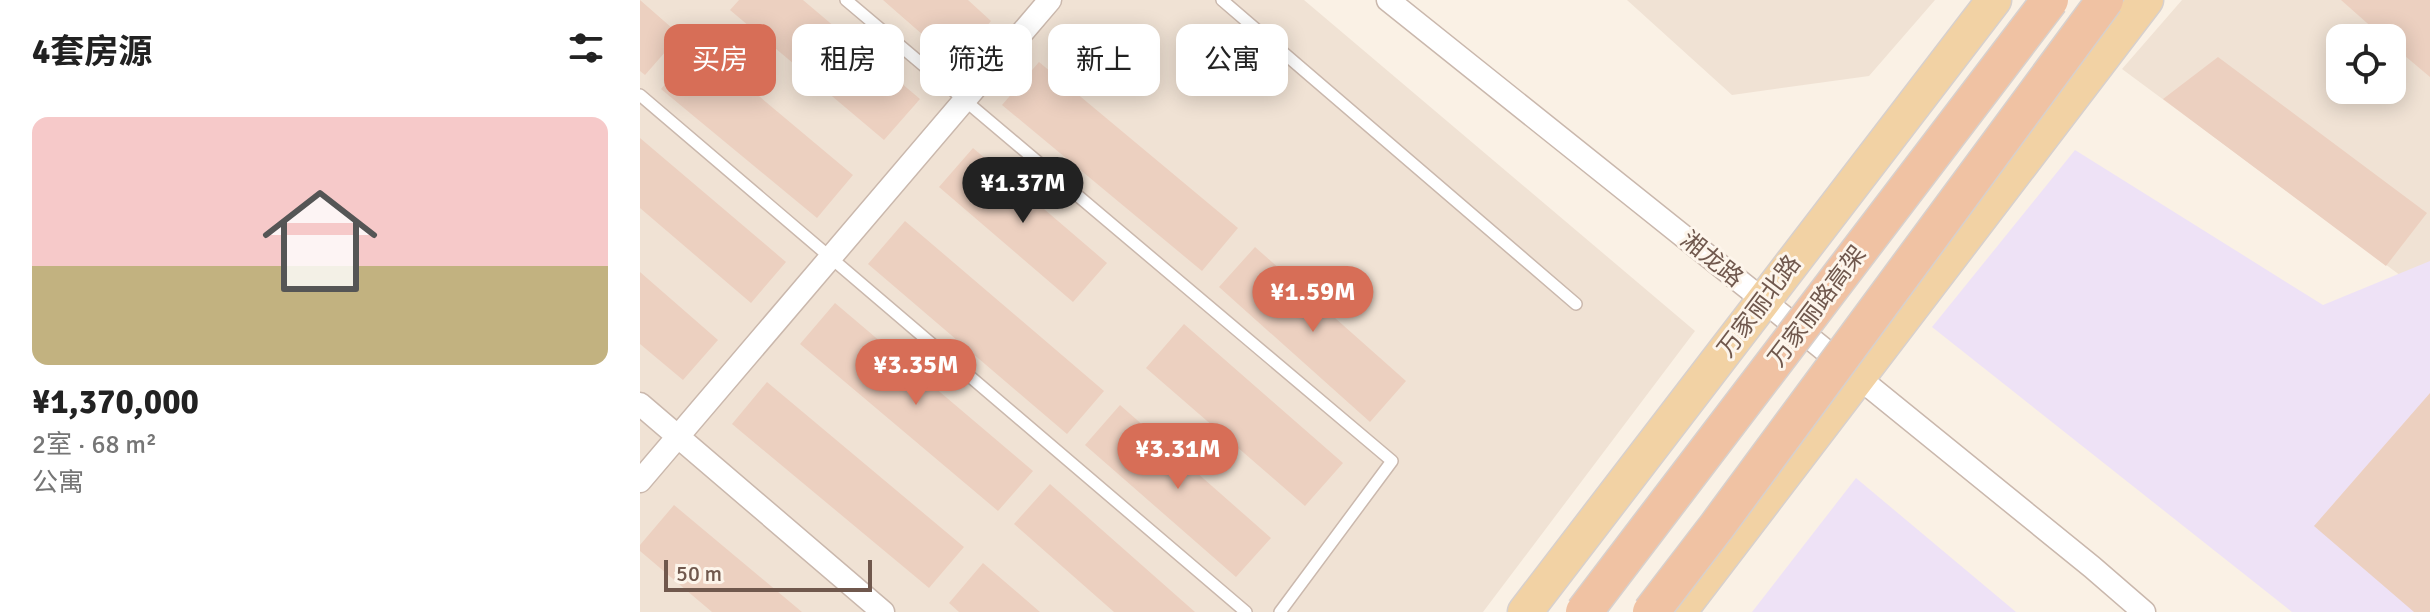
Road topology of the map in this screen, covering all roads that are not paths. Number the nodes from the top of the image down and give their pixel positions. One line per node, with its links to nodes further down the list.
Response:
1 (846, 0): 10 (lane)
2 (1050, 0): 10 (street)
3 (1222, 0): 13 (lane)
4 (1388, 0): 12 (street, 湘龙路)
5 (1994, 0): 12 (main road, 万家丽北路)
6 (2050, 0): 22 (highway, 万家丽路高架, bridge)
7 (2105, 0): 23 (highway, 万家丽路高架, bridge)
8 (2146, 0): 14 (main road)
9 (640, 95): 11 (lane)
10 (965, 100): 11 (street); 20 (lane)
11 (831, 257): 16 (street); 19 (lane)
12 (1763, 300): 14 (street, 湘龙路); 21 (main road, 万家丽北路)
13 (1576, 304)
14 (1858, 379): 24 (main road); 25 (street, 湘龙路)
15 (640, 404): 16 (street)
16 (678, 437): 17 (street); 18 (street)
17 (640, 481)
18 (883, 612)
19 (1246, 612)
20 (1280, 612)
21 (1525, 612)
22 (1584, 612)
23 (1651, 612)
24 (1679, 612)
25 (2144, 612)

